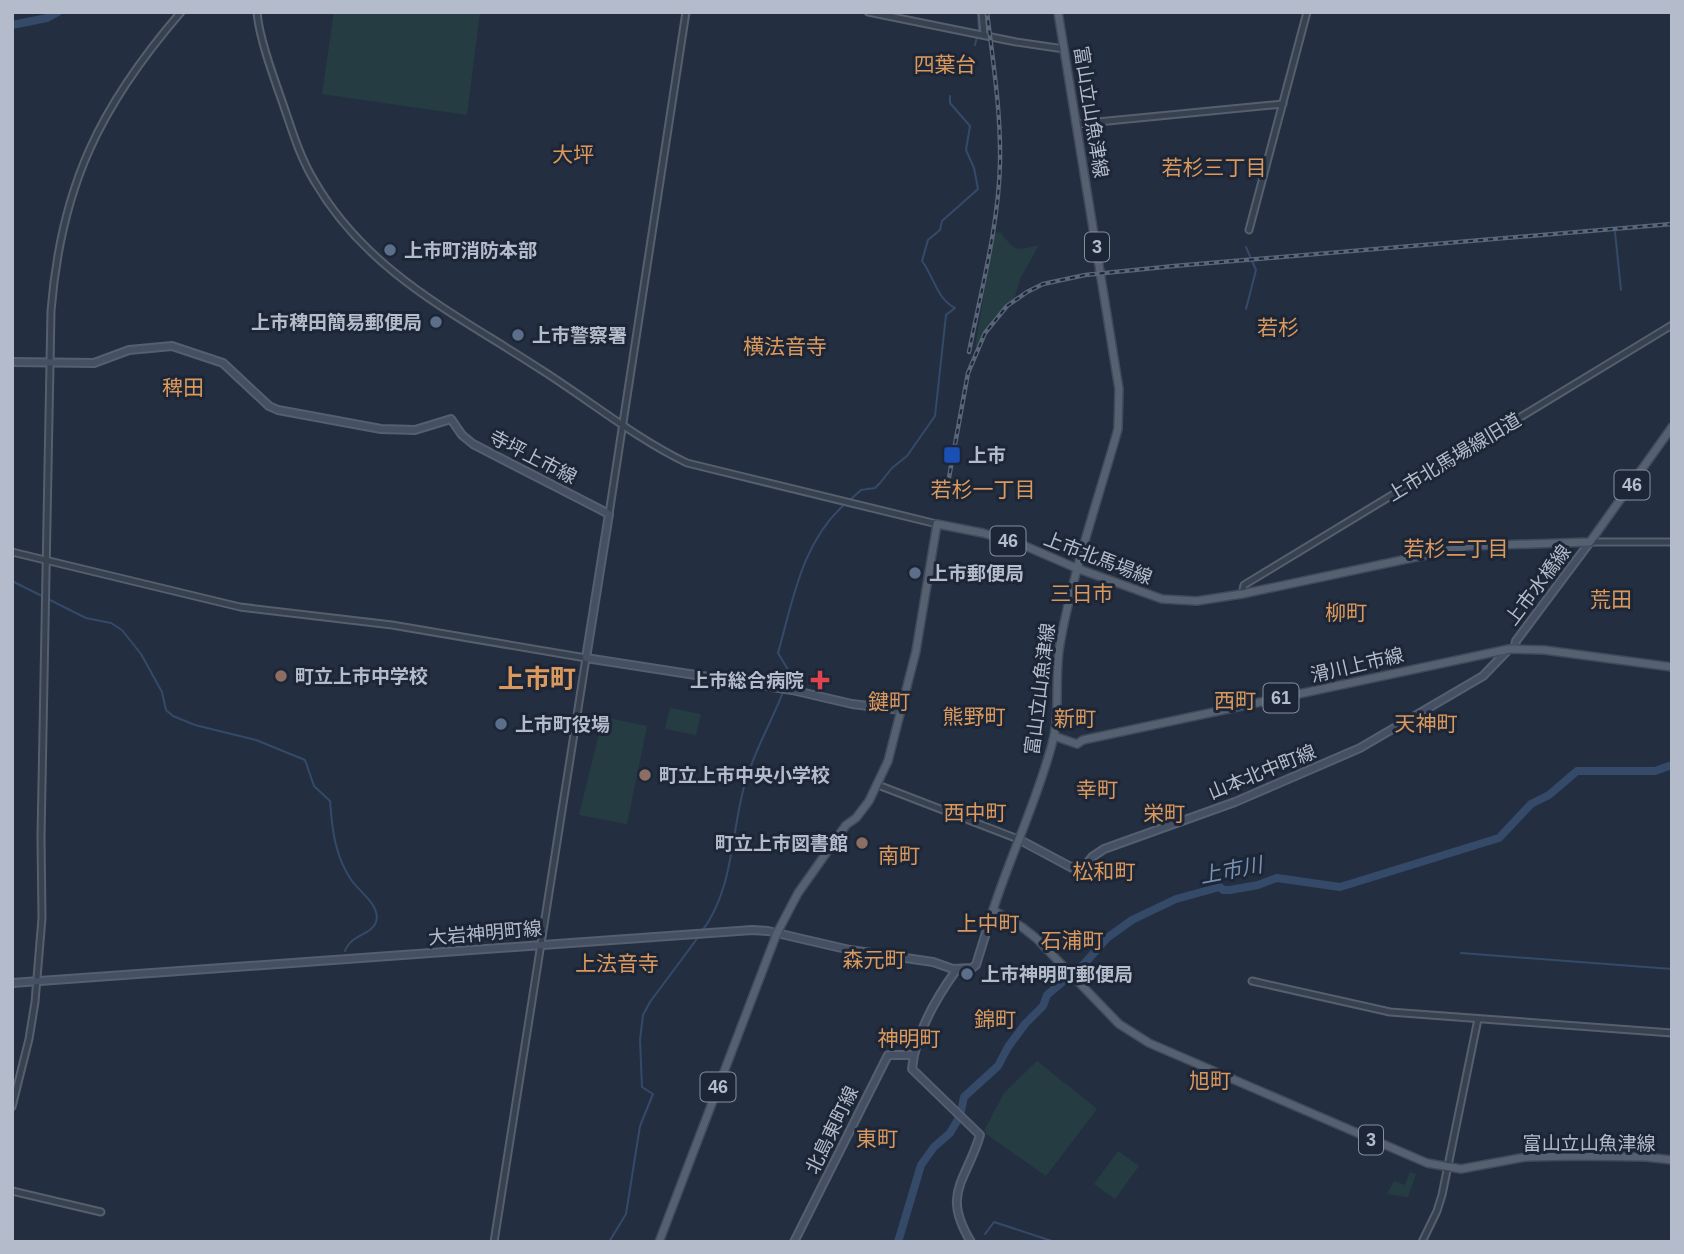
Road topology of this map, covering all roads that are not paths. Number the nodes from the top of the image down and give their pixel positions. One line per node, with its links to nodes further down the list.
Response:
1 (181, 12): 15 (street)
2 (257, 12): 16 (street)
3 (686, 12): 16 (street)
4 (868, 12): 8 (street)
5 (982, 12): 8 (street)
6 (1058, 12): 9 (main road, 富山立山魚津線 / 3)
7 (1307, 12): 10 (street)
8 (984, 35): 9 (street)
9 (1064, 48): 11 (main road, 富山立山魚津線 / 3)
10 (1283, 104): 11 (street); 12 (street)
11 (1077, 124): 24 (main road, 富山立山魚津線 / 3)
12 (1249, 230)
13 (1672, 325): 25 (street, 上市北馬場線旧道)
14 (12, 362): 15 (main road, 寺坪上市線)
15 (50, 362): 18 (main road, 寺坪上市線); 23 (street)
16 (623, 425): 18 (street); 19 (street)
17 (1672, 427): 20 (main road, 46)
18 (609, 514): 27 (main road)
19 (937, 524): 24 (main road, 上市北馬場線 / 46); 29 (main road, 46)
20 (1590, 542): 21 (street); 25 (main road, 上市北馬場線 / 46); 26 (main road, 上市水橋線)
21 (1672, 542)
22 (12, 552): 23 (street)
23 (46, 559): 27 (street); 40 (street)
24 (1076, 568): 25 (main road, 上市北馬場線 / 46); 32 (main road, 富山立山魚津線 / 3)
25 (1242, 594)
26 (1512, 649): 28 (main road, 滑川上市線 / 61); 32 (main road, 滑川上市線 / 61); 34 (main road, 山本北中町線)
27 (586, 658): 29 (main road); 31 (street)
28 (1672, 667)
29 (901, 710): 33 (main road, 46)
30 (547, 725): 31 (street)
31 (575, 730): 37 (street)
32 (1054, 736): 34 (main road, 富山立山魚津線 / 3)
33 (878, 785): 34 (street); 36 (main road, 46)
34 (1018, 839): 35 (main road, 富山立山魚津線 / 3)
35 (993, 910): 38 (main road); 47 (main road, 富山立山魚津線 / 3)
36 (777, 933): 37 (main road, 大岩神明町線); 38 (main road, 大岩神明町線); 51 (main road, 46)
37 (541, 944): 40 (main road, 大岩神明町線); 50 (street)
38 (957, 969): 44 (main road)
39 (1252, 981): 42 (street)
40 (36, 982): 41 (main road, 大岩神明町線); 45 (street)
41 (12, 984)
42 (1478, 1018): 43 (street); 47 (street)
43 (1672, 1033)
44 (913, 1055): 52 (main road, 北島東町線); 53 (main road)
45 (12, 1107)
46 (1672, 1160): 47 (main road, 富山立山魚津線 / 3)
47 (1448, 1168): 54 (street)
48 (12, 1191): 49 (street)
49 (101, 1212)
50 (494, 1242)
51 (659, 1242)
52 (794, 1242)
53 (971, 1242)
54 (1422, 1242)

